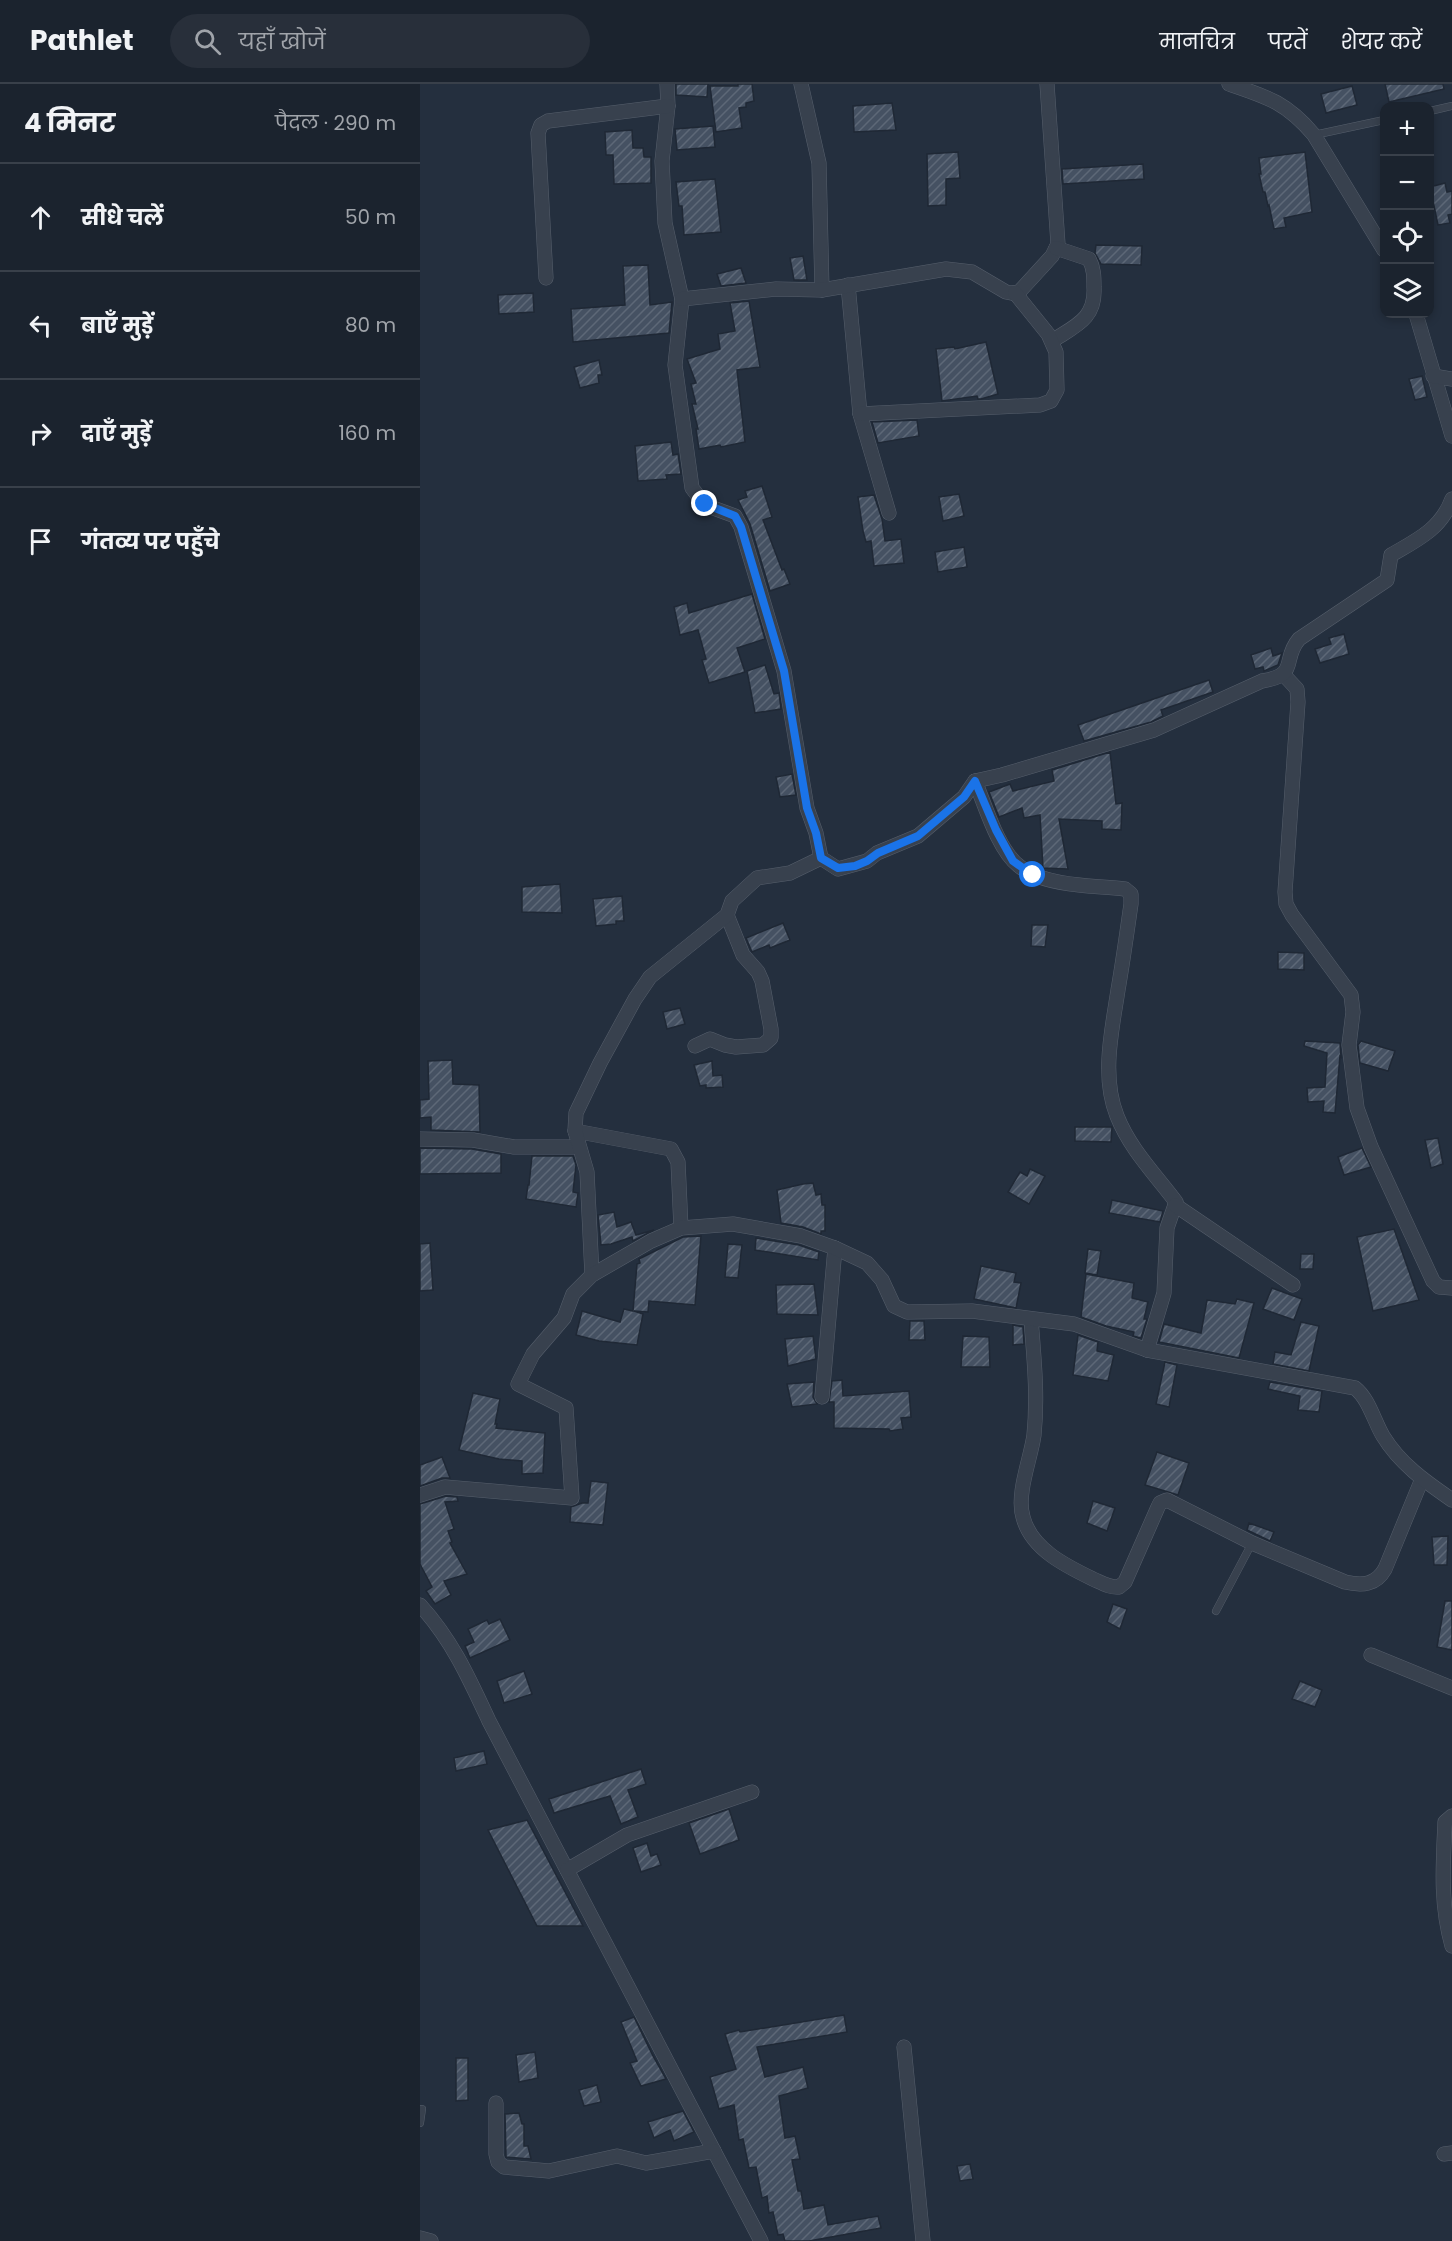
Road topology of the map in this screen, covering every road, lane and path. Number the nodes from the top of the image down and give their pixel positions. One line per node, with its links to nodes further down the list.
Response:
1 (667, 84): 5 (street)
2 (801, 84): 14 (street)
3 (1047, 84): 11 (street)
4 (1229, 84): 9 (street)
5 (668, 106): 12 (street); 16 (street)
6 (1452, 106): 7 (lane)
7 (1434, 110)
8 (1380, 121): 9 (lane)
9 (1314, 135): 10 (street)
10 (1380, 243)
11 (1056, 248): 15 (street); 18 (street)
12 (546, 278)
13 (848, 285): 14 (street); 15 (street); 21 (street)
14 (822, 290): 16 (street)
15 (1015, 293): 18 (street)
16 (682, 299): 27 (street)
17 (1417, 318): 19 (street)
18 (1052, 341): 21 (street)
19 (1433, 376): 20 (street); 22 (street)
20 (1452, 379)
21 (861, 414): 24 (street)
22 (1452, 436)
23 (1452, 499): 25 (street)
24 (889, 513)
25 (1283, 674): 26 (street); 38 (street)
26 (975, 781): 27 (street); 33 (street)
27 (821, 858): 28 (street)
28 (727, 915): 29 (street); 30 (street)
29 (696, 1046)
30 (575, 1131): 32 (street); 34 (street)
31 (420, 1139): 32 (street)
32 (579, 1147): 36 (street)
33 (1175, 1205): 37 (street); 40 (street)
34 (681, 1228): 35 (street); 36 (street)
35 (835, 1248): 39 (street); 41 (street)
36 (592, 1275): 43 (street)
37 (1293, 1285)
38 (1452, 1288)
39 (1031, 1319): 40 (street); 45 (street)
40 (1147, 1350): 42 (street)
41 (822, 1397)
42 (1422, 1479): 44 (street); 45 (street)
43 (420, 1495)
44 (1452, 1500)
45 (1251, 1543): 47 (lane)
46 (420, 1605): 52 (street)
47 (1216, 1611)
48 (1371, 1655): 49 (street)
49 (1452, 1688)
50 (752, 1791): 52 (street)
51 (1452, 1816): 53 (street)
52 (567, 1870): 58 (street)
53 (1452, 1946)
54 (904, 2047): 62 (street)
55 (496, 2103): 58 (street)
56 (422, 2109): 57 (lane)
57 (420, 2123)
58 (714, 2151): 61 (street)
59 (420, 2238): 60 (street)
60 (431, 2241)
61 (761, 2241)
62 (922, 2241)

